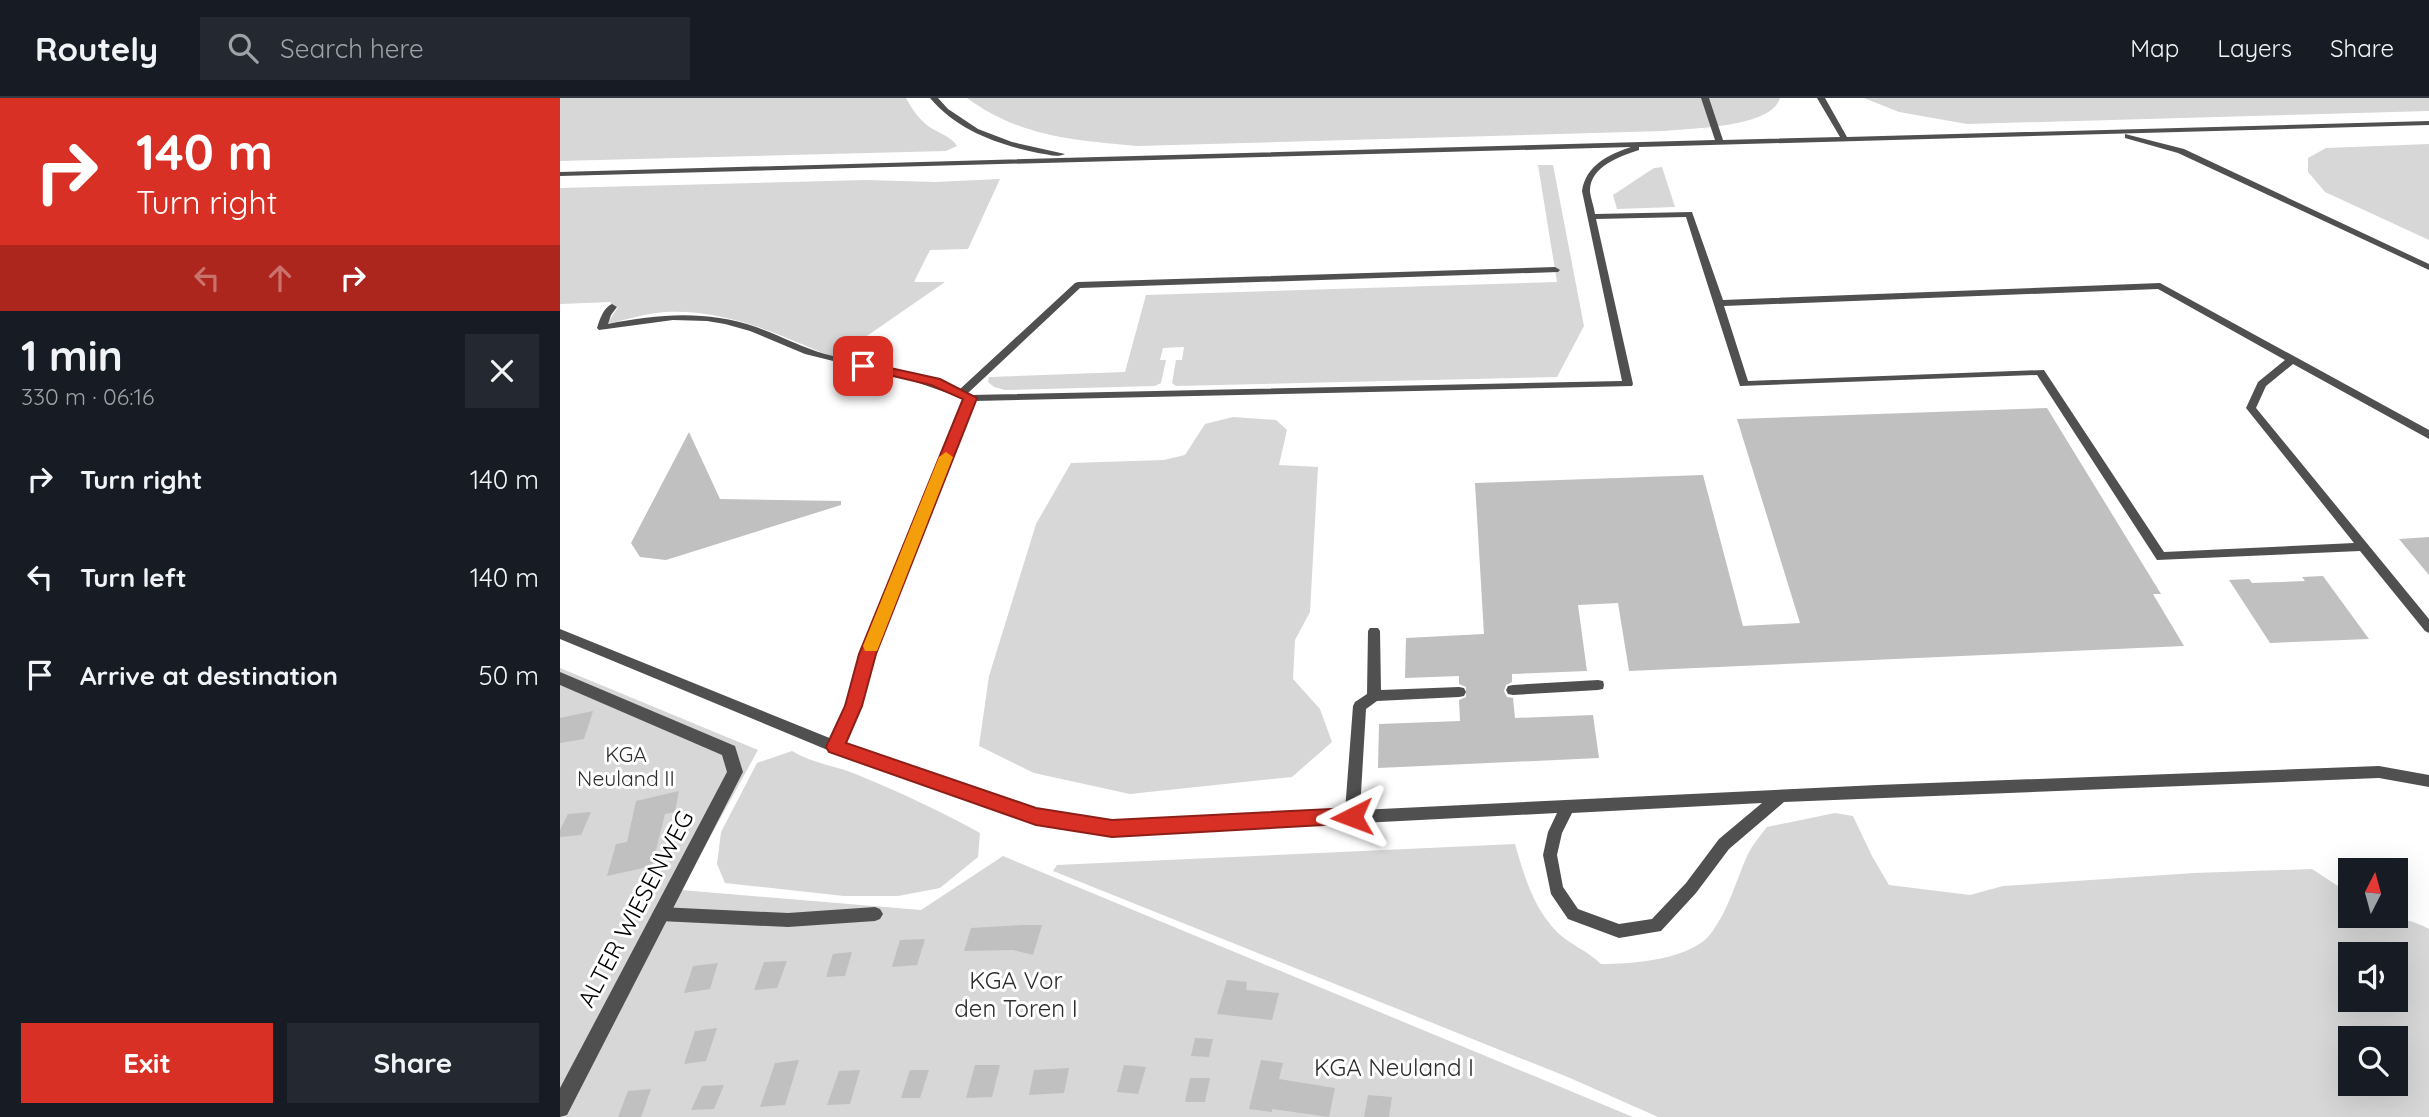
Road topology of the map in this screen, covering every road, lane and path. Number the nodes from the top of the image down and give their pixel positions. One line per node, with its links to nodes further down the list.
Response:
1 (934, 98): 9 (lane)
2 (1705, 98): 7 (lane)
3 (1821, 98): 6 (lane)
4 (2429, 123): 5 (lane)
5 (2090, 132): 6 (lane); 12 (lane)
6 (1845, 139): 7 (lane)
7 (1720, 142): 8 (lane)
8 (1666, 144): 9 (lane); 11 (lane)
9 (1114, 159): 10 (lane)
10 (560, 174)
11 (1591, 217): 14 (lane); 17 (lane)
12 (2429, 267)
13 (1555, 270): 17 (lane)
14 (1719, 303): 16 (lane); 19 (lane)
15 (612, 307): 17 (lane)
16 (2292, 359): 18 (lane); 19 (lane)
17 (965, 396): 28 (lane)
18 (2429, 435)
19 (2363, 547): 20 (lane)
20 (2429, 628)
21 (1374, 631): 27 (lane)
22 (560, 635): 28 (lane)
23 (560, 678): 33 (street, ALTER WIESENWEG)
24 (1598, 685): 25 (lane)
25 (1513, 690)
26 (1459, 692): 27 (lane)
27 (1374, 696): 32 (lane)
28 (835, 747): 32 (lane)
29 (2429, 781): 30 (lane)
30 (1781, 796): 31 (lane); 31 (lane)
31 (1568, 806): 32 (lane)
32 (1352, 817)
33 (660, 914): 34 (lane); 35 (street, ALTER WIESENWEG)
34 (875, 914)
35 (560, 1108)

